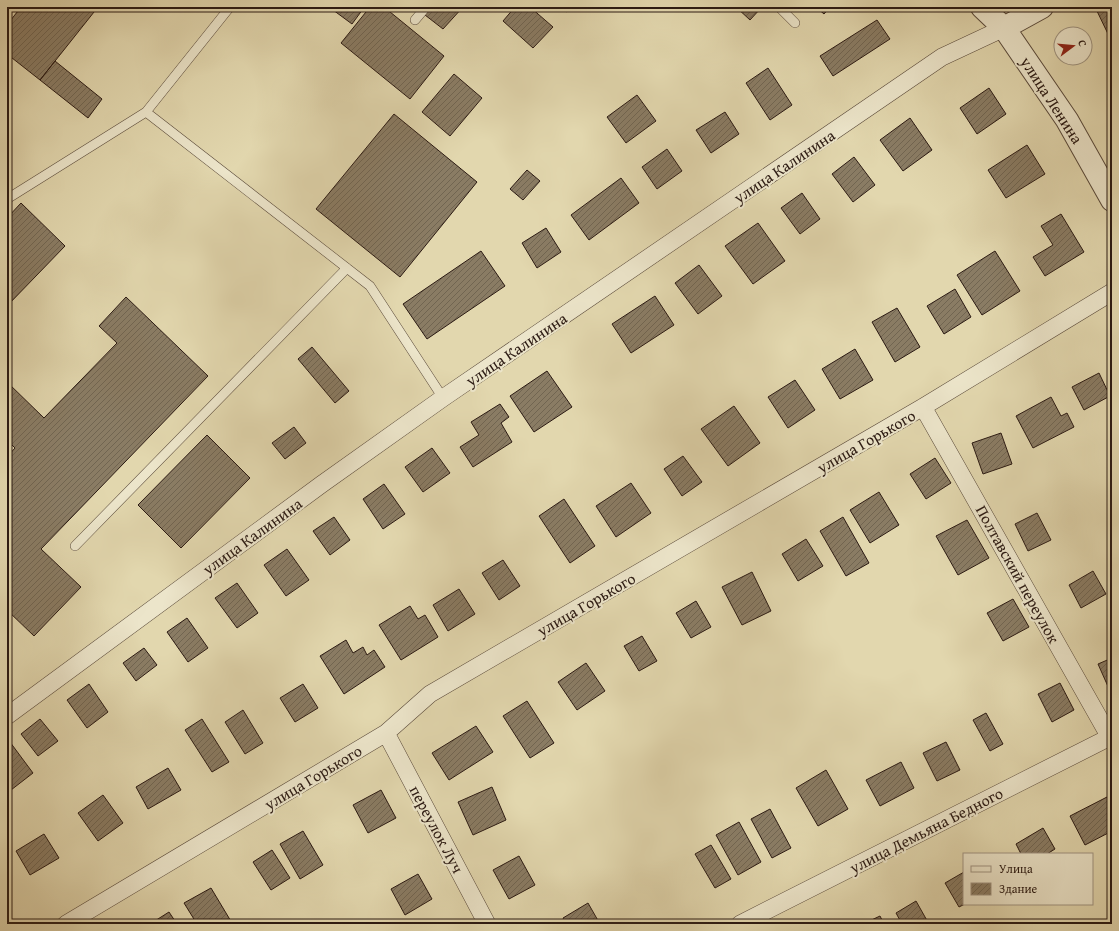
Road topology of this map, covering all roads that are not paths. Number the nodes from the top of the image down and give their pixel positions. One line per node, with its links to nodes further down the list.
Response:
1 (230, 7): 9 (lane)
2 (426, 7): 6 (lane)
3 (779, 7): 7 (lane)
4 (982, 7): 8 (street, улица Ленина)
5 (1042, 7): 8 (street, улица Калинина)
6 (416, 20)
7 (795, 23)
8 (1004, 28): 11 (street, улица Ленина); 14 (street, улица Калинина)
9 (146, 112): 10 (lane); 12 (lane)
10 (7, 199)
11 (1112, 200)
12 (347, 268): 14 (lane); 16 (lane)
13 (1112, 292): 15 (street, улица Горького)
14 (444, 398): 17 (street, улица Калинина)
15 (924, 407): 18 (street, улица Горького); 19 (street, Полтавский переулок)
16 (75, 546)
17 (7, 716)
18 (386, 733): 20 (street, улица Горького); 21 (street, переулок Луч)
19 (1111, 738): 22 (street, улица Демьяна Бедного)
20 (66, 924)
21 (487, 924)
22 (740, 924)

